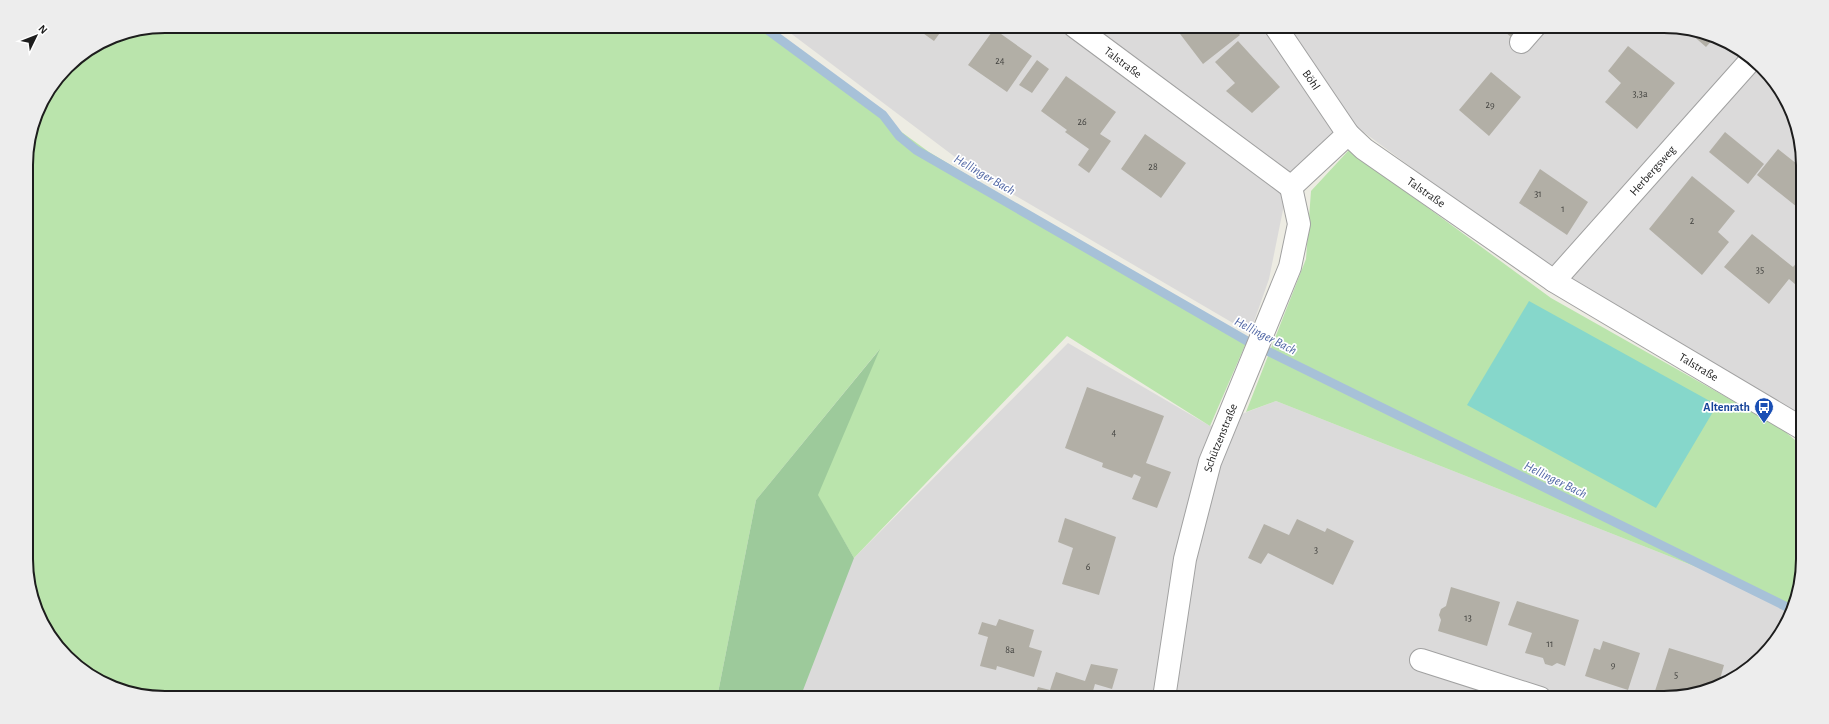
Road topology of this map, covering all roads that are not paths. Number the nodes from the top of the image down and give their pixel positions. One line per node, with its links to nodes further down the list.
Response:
1 (1083, 33): 5 (street, Talstraße)
2 (1280, 33): 4 (street, Böhl)
3 (1747, 63): 6 (street, Herbergsweg)
4 (1348, 134): 5 (street); 6 (street, Talstraße)
5 (1291, 187): 9 (street, Schützenstraße)
6 (1554, 281): 7 (street, Talstraße)
7 (1796, 425)
8 (1421, 660): 10 (street)
9 (1165, 691)
10 (1518, 691)

